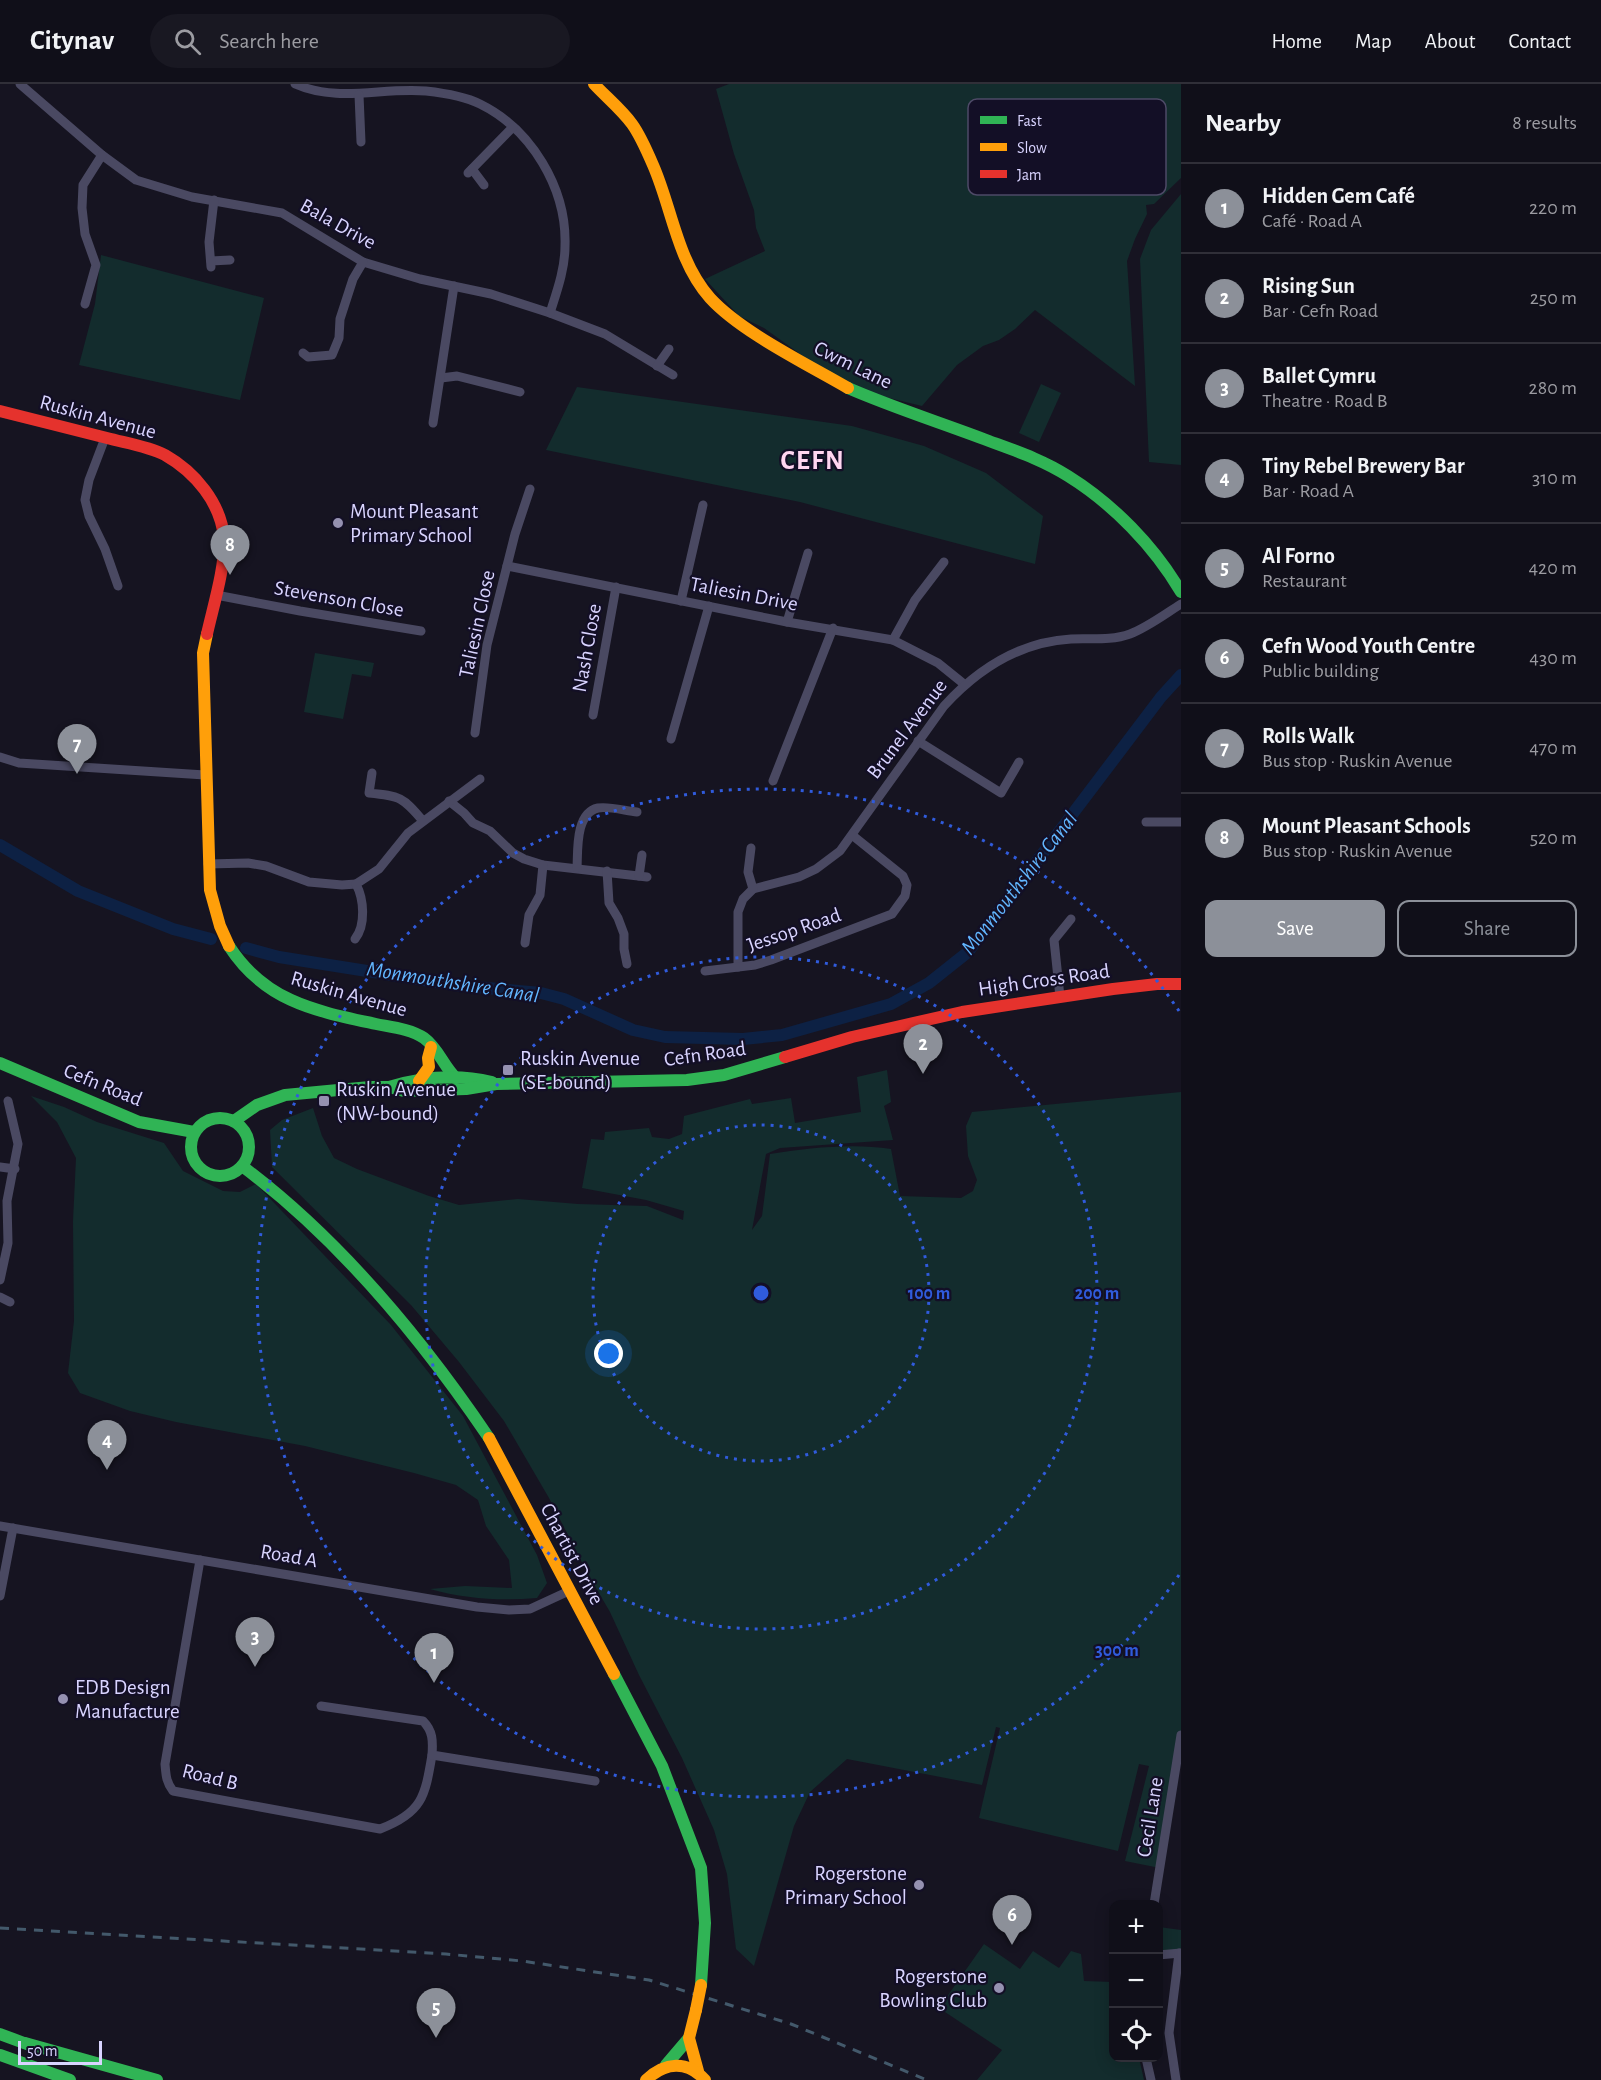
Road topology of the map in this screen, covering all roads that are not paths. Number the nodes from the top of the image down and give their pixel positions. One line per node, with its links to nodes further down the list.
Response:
1 (20, 84): 7 (street, Bala Drive)
2 (594, 84): 31 (main road, Cwm Lane)
3 (299, 85): 4 (street)
4 (359, 95): 5 (street); 6 (street)
5 (513, 127): 8 (street); 14 (street)
6 (361, 142)
7 (102, 155): 9 (street, Bala Drive); 13 (street)
8 (484, 185)
9 (213, 200): 10 (street); 11 (street, Bala Drive)
10 (230, 260)
11 (363, 261): 12 (street, Bala Drive); 16 (street)
12 (454, 286): 14 (street, Bala Drive); 19 (street)
13 (85, 304)
14 (550, 312): 17 (street, Bala Drive)
15 (669, 349): 17 (street)
16 (303, 353)
17 (657, 366): 18 (street, Bala Drive)
18 (673, 375)
19 (441, 378): 20 (street); 22 (street)
20 (519, 392)
21 (0, 411): 23 (main road, Ruskin Avenue)
22 (433, 423)
23 (105, 438): 29 (street); 32 (main road, Ruskin Avenue)
24 (530, 489): 28 (street, Taliesin Close)
25 (703, 505): 33 (street)
26 (808, 553): 36 (street)
27 (944, 562): 39 (street)
28 (507, 566): 30 (street, Taliesin Drive); 42 (street, Taliesin Close)
29 (118, 586)
30 (616, 587): 33 (street, Taliesin Drive); 41 (street, Nash Close)
31 (1181, 592)
32 (216, 595): 38 (street, Stevenson Close); 48 (main road, Ruskin Avenue)
33 (681, 600): 35 (street, Taliesin Drive)
34 (1181, 604): 40 (street, Brunel Avenue)
35 (709, 606): 36 (street, Taliesin Drive); 43 (street)
36 (787, 622): 37 (street, Taliesin Drive)
37 (833, 628): 39 (street, Taliesin Drive); 50 (street)
38 (421, 631)
39 (893, 640): 40 (street, Taliesin Drive)
40 (964, 684): 44 (street, Brunel Avenue)
41 (593, 715)
42 (475, 733)
43 (671, 739)
44 (918, 741): 46 (street); 56 (street, Brunel Avenue)
45 (0, 757): 48 (street)
46 (1019, 762)
47 (372, 773): 53 (street)
48 (205, 775): 59 (main road, Ruskin Avenue)
49 (480, 779): 51 (street)
50 (773, 781)
51 (449, 801): 53 (street); 60 (street)
52 (637, 812): 61 (street)
53 (423, 821): 63 (street)
54 (1146, 822): 55 (street)
55 (1181, 822)
56 (852, 835): 64 (street, Brunel Avenue); 69 (street, Jessop Road)
57 (751, 848): 64 (street)
58 (642, 855): 62 (street)
59 (208, 864): 63 (street); 74 (main road, Ruskin Avenue)
60 (543, 865): 61 (street); 67 (street)
61 (577, 868): 62 (street)
62 (607, 871): 68 (street)
63 (356, 884): 66 (street)
64 (753, 889): 69 (street)
65 (1071, 919): 72 (street)
66 (355, 939)
67 (525, 943)
68 (627, 964)
69 (738, 967): 70 (street, Jessop Road)
70 (705, 971)
71 (1181, 984): 72 (main road, High Cross Road)
72 (1060, 997): 73 (main road, High Cross Road)
73 (913, 1022): 78 (main road, Cefn Road)
74 (431, 1047): 76 (main road, Ruskin Avenue); 77 (main road); 79 (main road)
75 (0, 1063): 82 (main road, Cefn Road)
76 (456, 1078): 77 (main road, Cefn Road); 78 (main road, Cefn Road)
77 (437, 1080): 79 (main road)
78 (496, 1084): 79 (main road, Cefn Road)
79 (419, 1086): 81 (main road, Cefn Road)
80 (8, 1101): 85 (street)
81 (234, 1121): 82 (main road); 83 (main road)
82 (194, 1132): 83 (main road)
83 (243, 1166): 92 (main road, Chartist Drive)
84 (0, 1167): 85 (street)
85 (15, 1169): 86 (street)
86 (0, 1280)
87 (0, 1298): 88 (street)
88 (10, 1302)
89 (0, 1527): 90 (street, Road A)
90 (13, 1528): 91 (street, Road A); 93 (street)
91 (200, 1560): 92 (street, Road A); 96 (street, Road B)
92 (569, 1591): 102 (main road, Chartist Drive, bridge)
93 (0, 1596)
94 (321, 1706): 96 (street)
95 (1181, 1735): 98 (street, Cecil Lane)
96 (432, 1755): 97 (street)
97 (595, 1781)
98 (1155, 1900)
99 (1180, 1953): 100 (street); 114 (street)
100 (1163, 1955)
101 (0, 2034): 103 (main road)
102 (689, 2038): 106 (main road, Chartist Drive); 107 (main road, Chartist Drive)
103 (25, 2043): 110 (main road); 111 (main road)
104 (0, 2057): 108 (main road); 109 (main road)
105 (1147, 2062): 113 (street)
106 (666, 2065): 107 (main road, Chartist Drive); 112 (main road, Chartist Drive)
107 (701, 2076)
108 (54, 2080)
109 (70, 2080)
110 (128, 2080)
111 (157, 2080)
112 (646, 2080)
113 (1151, 2080)
114 (1176, 2080)

